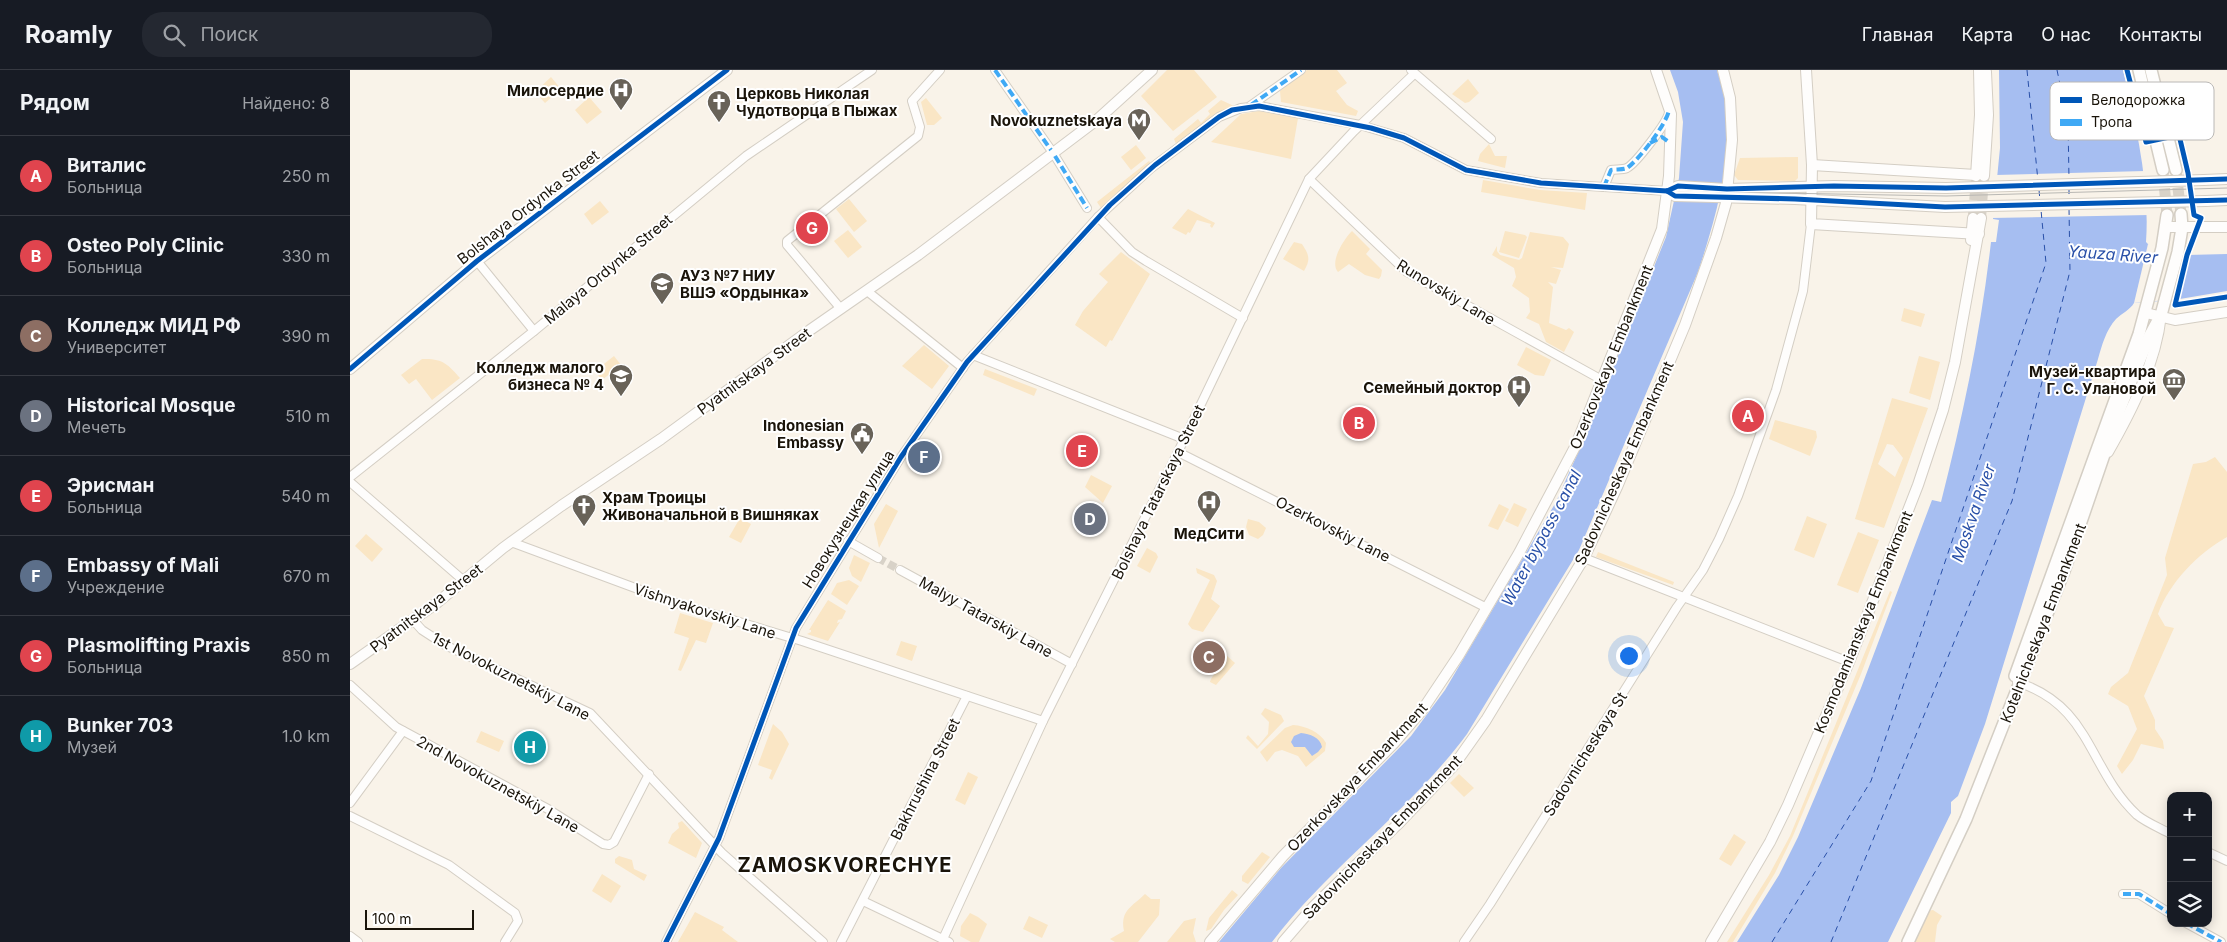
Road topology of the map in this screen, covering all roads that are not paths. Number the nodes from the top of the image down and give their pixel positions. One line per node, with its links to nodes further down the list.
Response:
1 (727, 70): 43 (street, Bolshaya Ordynka Street)
2 (872, 70): 51 (street, Malaya Ordynka Street)
3 (940, 70): 46 (street)
4 (995, 70): 33 (street)
5 (1152, 70): 44 (street, Pyatnitskaya Street)
6 (1300, 70): 13 (street)
7 (1656, 70): 14 (street, Ozerkovskaya Embankment)
8 (1723, 70): 30 (street, Sadovnicheskaya Embankment)
9 (1806, 70): 21 (street)
10 (1979, 70): 24 (street)
11 (1985, 70): 24 (street)
12 (1413, 72): 15 (street, Bolshaya Tatarskaya Street); 16 (street)
13 (1249, 107): 15 (street); 36 (street, Новокузнецкая улица)
14 (1669, 109): 19 (street, Ozerkovskaya Embankment); 20 (street)
15 (1360, 126): 25 (street, Bolshaya Tatarskaya Street); 27 (street)
16 (1491, 139)
17 (2156, 140): 22 (main road)
18 (2168, 140): 23 (main road)
19 (1670, 143): 20 (street); 29 (street, Ozerkovskaya Embankment)
20 (1648, 144): 27 (street)
21 (1812, 165): 24 (street); 28 (street)
22 (2163, 170)
23 (2176, 170)
24 (1979, 175)
25 (1309, 179): 49 (street, Bolshaya Tatarskaya Street); 56 (street, Runovskiy Lane)
26 (2227, 179): 28 (street, bridge)
27 (1604, 187): 29 (street)
28 (1812, 187): 30 (street); 32 (street)
29 (1674, 191): 30 (street); 56 (street, Ozerkovskaya Embankment)
30 (1724, 194): 32 (street); 65 (street, Sadovnicheskaya Embankment)
31 (2227, 200): 32 (street, bridge)
32 (1811, 201): 38 (street)
33 (1087, 208)
34 (2181, 214): 41 (main road, Kotelnicheskaya Embankment)
35 (2167, 215): 39 (main road, Kotelnicheskaya Embankment)
36 (1098, 217): 49 (street); 53 (street, Новокузнецкая улица)
37 (1977, 218): 42 (street, Kosmodamianskaya Embankment)
38 (1811, 224): 42 (street); 68 (street, Sadovnicheskaya St)
39 (2167, 227): 41 (street); 45 (main road, Kotelnicheskaya Embankment)
40 (2227, 227): 41 (street)
41 (2182, 228): 48 (main road, Kotelnicheskaya Embankment)
42 (1975, 234): 72 (street, Kosmodamianskaya Embankment)
43 (477, 262): 51 (street); 55 (street, Bolshaya Ordynka Street)
44 (867, 291): 46 (street, Pyatnitskaya Street); 54 (street)
45 (2148, 307): 48 (street); 75 (main road, Kotelnicheskaya Embankment)
46 (841, 309): 63 (street, Pyatnitskaya Street)
47 (2227, 312): 50 (street)
48 (2162, 315): 50 (street); 52 (street); 59 (main road, Kotelnicheskaya Embankment)
49 (1243, 318): 57 (street, Bolshaya Tatarskaya Street)
50 (2175, 320): 52 (street)
51 (534, 331): 60 (street, Malaya Ordynka Street)
52 (2158, 341): 59 (street)
53 (973, 355): 54 (street, Новокузнецкая улица); 57 (street)
54 (963, 368): 62 (street, Новокузнецкая улица)
55 (350, 369)
56 (1602, 380): 69 (street, Ozerkovskaya Embankment)
57 (1184, 439): 58 (street, Bolshaya Tatarskaya Street)
58 (1178, 452): 69 (street, Ozerkovskiy Lane); 74 (street, Bolshaya Tatarskaya Street)
59 (2105, 457): 75 (main road, Kotelnicheskaya Embankment)
60 (350, 477)
61 (350, 482): 67 (street)
62 (848, 541): 64 (street); 71 (street, Новокузнецкая улица)
63 (511, 542): 67 (street, Pyatnitskaya Street); 71 (street, Vishnyakovskiy Lane)
64 (878, 558)
65 (1584, 558): 68 (street); 99 (street, Sadovnicheskaya Embankment)
66 (900, 570): 74 (street, Malyy Tatarskiy Lane)
67 (464, 580): 70 (street, Pyatnitskaya Street)
68 (1684, 596): 72 (street); 100 (street, Sadovnicheskaya St)
69 (1487, 608): 98 (street, Ozerkovskaya Embankment)
70 (413, 620): 73 (street, Pyatnitskaya Street); 80 (street, 1st Novokuznetskiy Lane)
71 (792, 638): 77 (street, Vishnyakovskiy Lane); 84 (street, Новокузнецкая улица)
72 (1849, 662): 101 (street, Kosmodamianskaya Embankment)
73 (350, 664)
74 (1072, 664): 78 (street, Bolshaya Tatarskaya Street)
75 (2017, 682): 83 (street); 102 (main road, Kotelnicheskaya Embankment); 103 (main road, Kotelnicheskaya Embankment)
76 (350, 684): 79 (street, 2nd Novokuznetskiy Lane)
77 (967, 696): 78 (street, Vishnyakovskiy Lane); 88 (street, Bakhrushina Street)
78 (1043, 721): 92 (street, Bolshaya Tatarskaya Street)
79 (403, 731): 80 (street, 2nd Novokuznetskiy Lane); 81 (street)
80 (649, 774): 84 (street, 1st Novokuznetskiy Lane)
81 (350, 803)
82 (350, 816): 94 (street)
83 (2167, 832)
84 (715, 846): 95 (street, Новокузнецкая улица); 96 (street, 1st Novokuznetskiy Lane)
85 (2212, 854): 86 (street)
86 (2227, 861)
87 (2123, 894): 89 (street)
88 (863, 901): 92 (street); 97 (street, Bakhrushina Street)
89 (2167, 912)
90 (2193, 927): 104 (street)
91 (350, 936): 93 (street)
92 (946, 941)
93 (358, 942)
94 (505, 942)
95 (666, 942)
96 (823, 942)
97 (841, 942)
98 (1210, 942)
99 (1284, 942)
100 (1464, 942)
101 (1711, 942)
102 (1902, 942)
103 (1908, 942)
104 (2220, 942)

